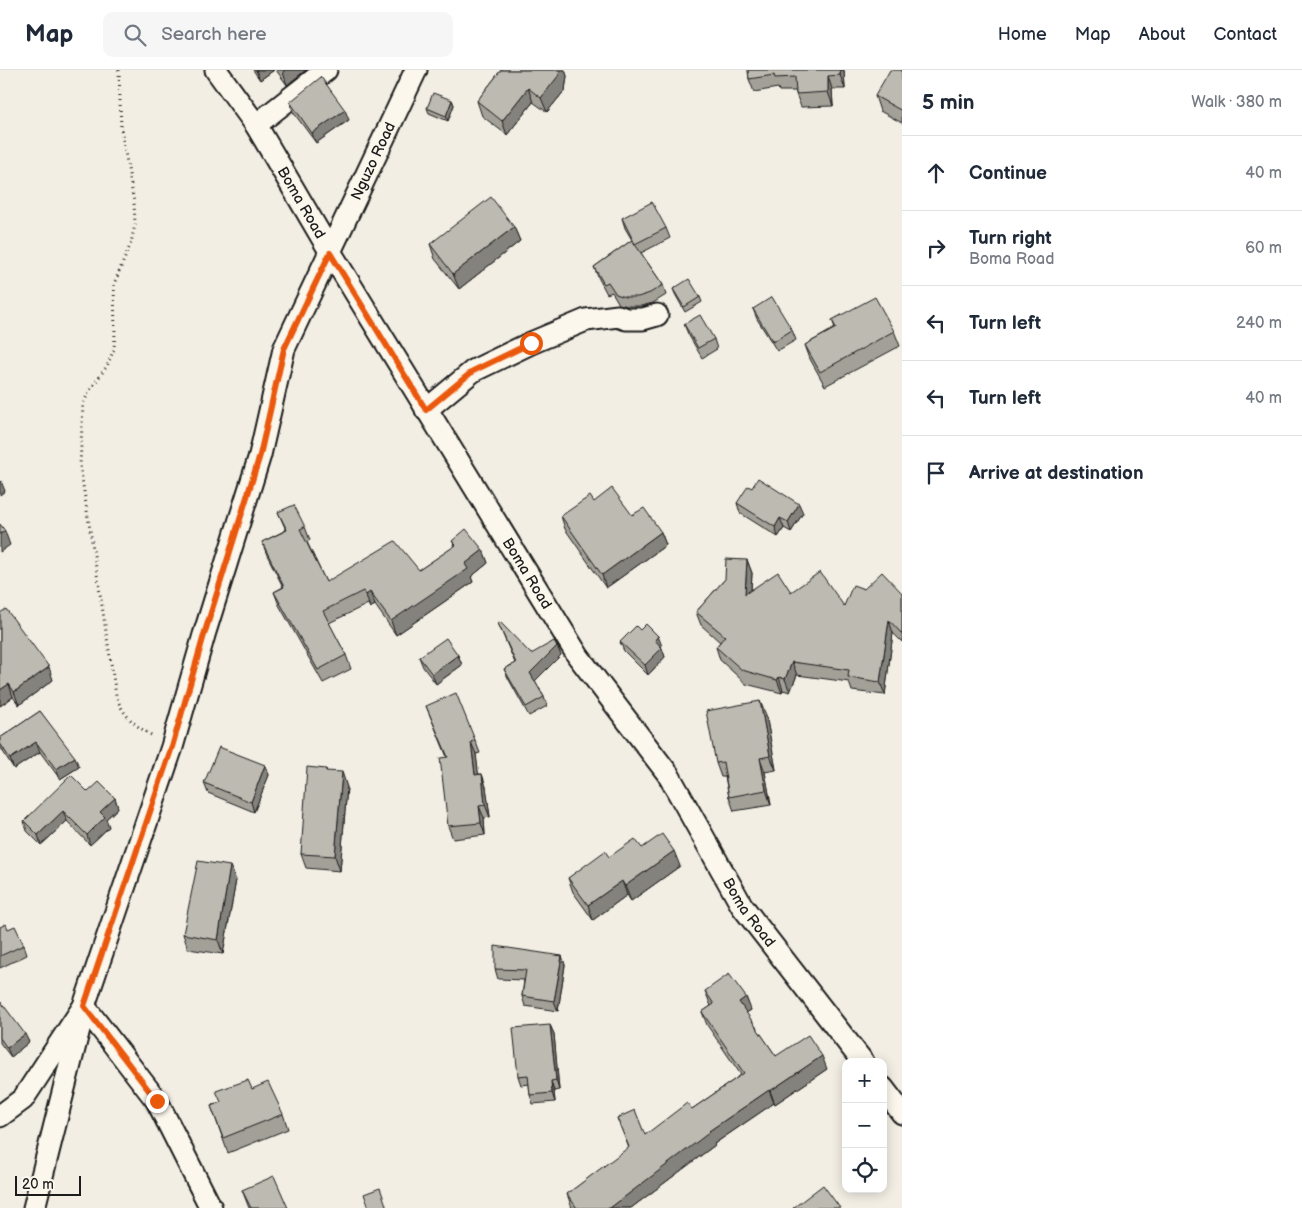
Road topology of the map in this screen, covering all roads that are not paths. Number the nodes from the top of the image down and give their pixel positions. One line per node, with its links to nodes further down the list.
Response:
1 (216, 70): 4 (street, Boma Road)
2 (326, 70): 4 (street)
3 (416, 70): 5 (street, Nguzo Road)
4 (256, 125): 5 (street, Boma Road)
5 (330, 253): 7 (street, Boma Road); 8 (street, Nguzo Road)
6 (657, 315): 7 (street)
7 (426, 410): 9 (street, Boma Road)
8 (84, 1006): 12 (street); 13 (street); 14 (street)
9 (860, 1058)
10 (887, 1093): 11 (street)
11 (902, 1113)
12 (0, 1116)
13 (34, 1208)
14 (210, 1208)

